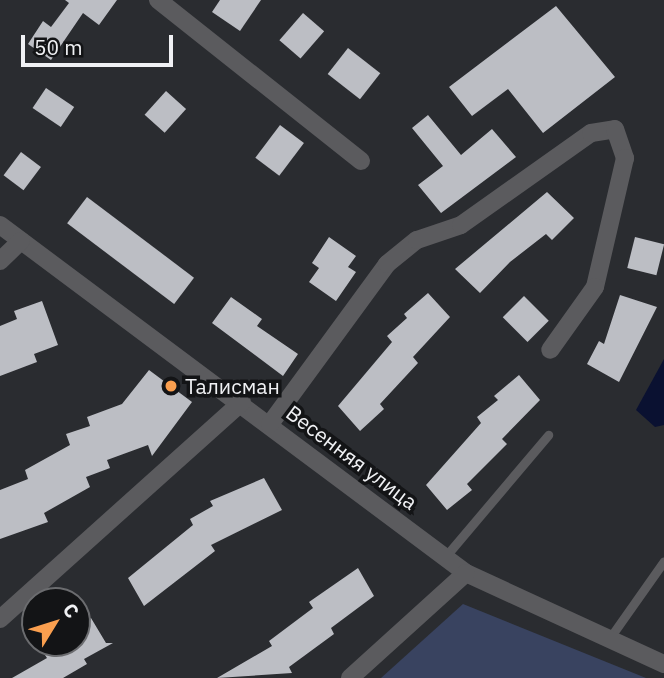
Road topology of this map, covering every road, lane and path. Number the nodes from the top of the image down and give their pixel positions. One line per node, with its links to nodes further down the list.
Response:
1 (168, 3): 2 (street)
2 (361, 161)
3 (0, 225): 4 (street, Весенняя улица)
4 (21, 241): 5 (street); 7 (street, Весенняя улица)
5 (0, 261)
6 (550, 350): 8 (street)
7 (242, 402): 8 (street, Весенняя улица); 13 (street)
8 (270, 424): 10 (street, Весенняя улица)
9 (548, 435): 10 (lane)
10 (445, 557): 12 (street, Весенняя улица)
11 (664, 561): 14 (lane)
12 (466, 573): 14 (street, Весенняя улица); 16 (street)
13 (0, 619)
14 (609, 639): 15 (street, Весенняя улица)
15 (664, 664)
16 (350, 678)

